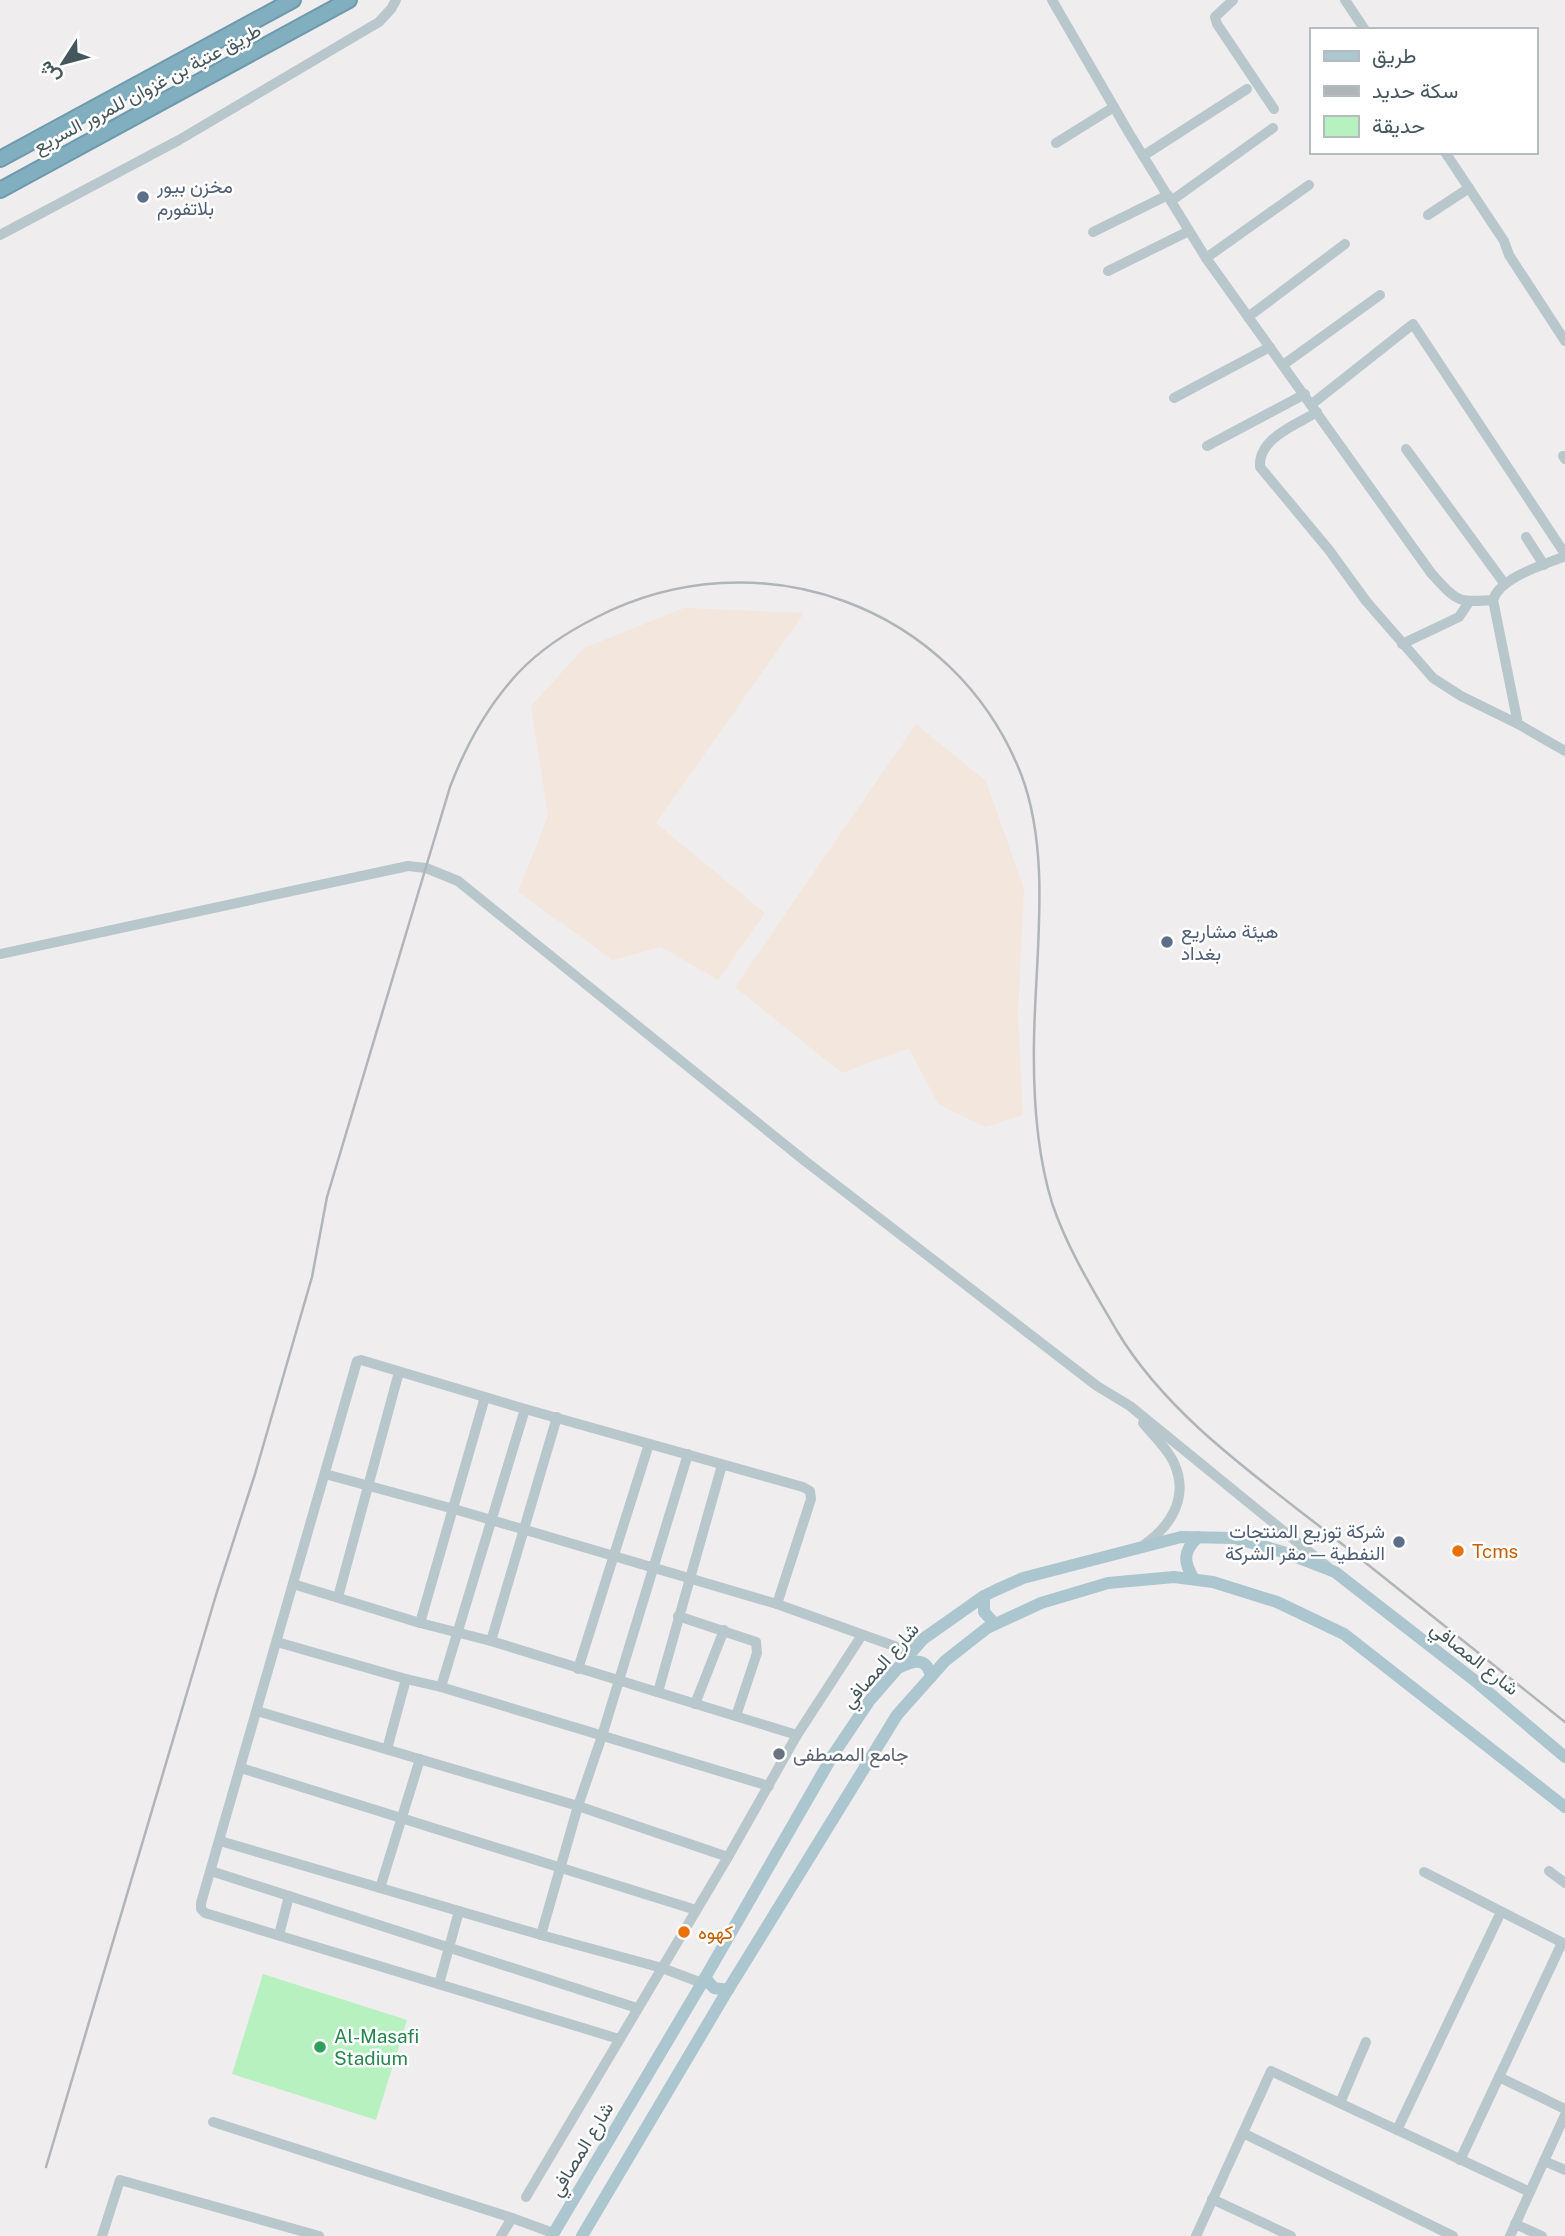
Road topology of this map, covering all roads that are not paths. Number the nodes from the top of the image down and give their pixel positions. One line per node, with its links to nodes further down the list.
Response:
1 (293, 0): 15 (highway, طريق عتبة بن غزوان للمرور السريع)
2 (349, 0): 18 (highway, طريق عتبة بن غزوان للمرور السريع)
3 (396, 0): 23 (street)
4 (1052, 0): 9 (street)
5 (1233, 0): 10 (street)
6 (1345, 0): 7 (street)
7 (1363, 28)
8 (1247, 89): 14 (street)
9 (1114, 107): 12 (street); 14 (street)
10 (1273, 109)
11 (1273, 128): 19 (street)
12 (1056, 143)
13 (1446, 154): 17 (street)
14 (1143, 156): 19 (street)
15 (0, 159)
16 (1308, 186): 25 (street)
17 (1469, 188): 20 (street); 29 (street)
18 (0, 190)
19 (1169, 198): 21 (street); 22 (street)
20 (1428, 215)
21 (1189, 231): 25 (street); 26 (street)
22 (1093, 232)
23 (0, 235)
24 (1345, 244): 28 (street)
25 (1206, 258): 28 (street)
26 (1108, 271)
27 (1380, 295): 31 (street)
28 (1248, 317): 30 (street)
29 (1565, 341)
30 (1270, 347): 31 (street); 33 (street)
31 (1283, 365): 32 (street)
32 (1305, 394): 34 (street); 35 (street)
33 (1174, 398)
34 (1314, 408): 38 (street); 42 (street); 43 (street)
35 (1207, 446)
36 (1406, 449): 40 (street)
37 (1526, 537): 39 (street)
38 (1565, 555): 39 (street)
39 (1544, 565): 40 (street)
40 (1504, 583): 41 (street)
41 (1493, 600): 42 (street); 44 (street)
42 (1469, 602): 43 (street)
43 (1402, 644): 44 (street)
44 (1518, 724): 45 (street)
45 (1565, 751)
46 (0, 954): 49 (street)
47 (399, 1372): 48 (street); 55 (street); 56 (street)
48 (485, 1397): 50 (street); 57 (street)
49 (1130, 1406): 61 (street); 64 (street)
50 (525, 1409): 51 (street); 58 (street)
51 (557, 1417): 52 (street); 59 (street)
52 (649, 1444): 53 (street); 62 (street)
53 (688, 1454): 54 (street); 63 (street)
54 (722, 1465): 65 (street); 70 (street)
55 (325, 1474): 56 (street); 67 (street)
56 (369, 1485): 57 (street); 69 (street)
57 (454, 1509): 58 (street); 72 (street)
58 (491, 1520): 59 (street); 75 (street)
59 (522, 1530): 62 (street); 77 (street)
60 (1198, 1537): 61 (main road, شارع المصافي); 64 (main road, شارع المصافي); 66 (main road)
61 (1137, 1549): 68 (main road, شارع المصافي)
62 (613, 1557): 63 (street); 80 (street)
63 (652, 1567): 65 (street); 84 (street)
64 (1335, 1572): 93 (main road, شارع المصافي)
65 (689, 1577): 70 (street); 71 (street)
66 (1194, 1579): 73 (main road); 98 (main road)
67 (293, 1584): 69 (street); 78 (street)
68 (984, 1595): 73 (main road); 79 (main road, شارع المصافي)
69 (338, 1597): 72 (street)
70 (777, 1604): 76 (street)
71 (678, 1616): 74 (street); 86 (street)
72 (420, 1623): 75 (street)
73 (995, 1624): 82 (main road)
74 (724, 1630): 87 (street); 89 (street)
75 (457, 1633): 77 (street); 85 (street)
76 (862, 1634): 79 (street); 90 (street)
77 (491, 1641): 80 (street)
78 (277, 1642): 83 (street); 88 (street)
79 (911, 1652): 81 (main road, شارع المصافي); 82 (main road)
80 (578, 1669): 84 (street)
81 (898, 1669): 82 (main road); 117 (main road, شارع المصافي)
82 (935, 1672): 119 (main road)
83 (406, 1679): 85 (street); 92 (street)
84 (618, 1681): 86 (street); 91 (street)
85 (441, 1687): 91 (street)
86 (658, 1692): 87 (street)
87 (695, 1704): 89 (street)
88 (257, 1711): 92 (street); 95 (street)
89 (736, 1717): 90 (street)
90 (797, 1735): 96 (street)
91 (602, 1736): 96 (street); 97 (street)
92 (387, 1749): 94 (street)
93 (1565, 1757)
94 (420, 1759): 97 (street); 99 (street)
95 (241, 1768): 99 (street); 100 (street)
96 (769, 1786): 101 (street)
97 (578, 1805): 101 (street); 102 (street)
98 (1565, 1807)
99 (401, 1817): 102 (street); 107 (street)
100 (220, 1841): 103 (street); 107 (street)
101 (728, 1857): 109 (street)
102 (562, 1868): 109 (street); 113 (street)
103 (211, 1871): 108 (street); 112 (street)
104 (1549, 1871): 106 (street)
105 (1424, 1872): 111 (street)
106 (1565, 1884)
107 (380, 1888): 110 (street)
108 (289, 1896): 112 (street); 115 (street)
109 (696, 1910): 116 (street)
110 (459, 1911): 113 (street); 115 (street)
111 (1501, 1912): 114 (street); 130 (street)
112 (279, 1935): 118 (street)
113 (541, 1936): 116 (street)
114 (1563, 1944): 125 (street)
115 (450, 1948): 118 (street); 121 (street)
116 (662, 1968): 117 (street); 121 (street)
117 (703, 1980): 119 (main road); 120 (main road, شارع المصافي)
118 (439, 1984): 123 (street)
119 (728, 1990): 122 (main road)
120 (693, 1997): 122 (main road); 140 (main road, شارع المصافي)
121 (637, 2008): 123 (street)
122 (714, 2015): 144 (main road)
123 (619, 2039): 136 (street)
124 (1366, 2042): 126 (street)
125 (1499, 2077): 127 (street); 132 (street)
126 (1340, 2103): 130 (street); 131 (street)
127 (1565, 2109)
128 (1565, 2115): 133 (street)
129 (213, 2122): 138 (street)
130 (1396, 2130): 132 (street)
131 (1243, 2133): 137 (street); 147 (street)
132 (1461, 2160): 135 (street)
133 (1544, 2161): 134 (street); 135 (street)
134 (1565, 2170)
135 (1530, 2192): 139 (street)
136 (526, 2197)
137 (1212, 2200): 145 (street); 146 (street)
138 (512, 2218): 140 (street); 143 (street)
139 (1515, 2224): 148 (street); 149 (street)
140 (552, 2235)
141 (102, 2236): 142 (street)
142 (319, 2236)
143 (501, 2236)
144 (582, 2236)
145 (1196, 2236)
146 (1290, 2236)
147 (1453, 2236)
148 (1510, 2236)
149 (1542, 2236)

